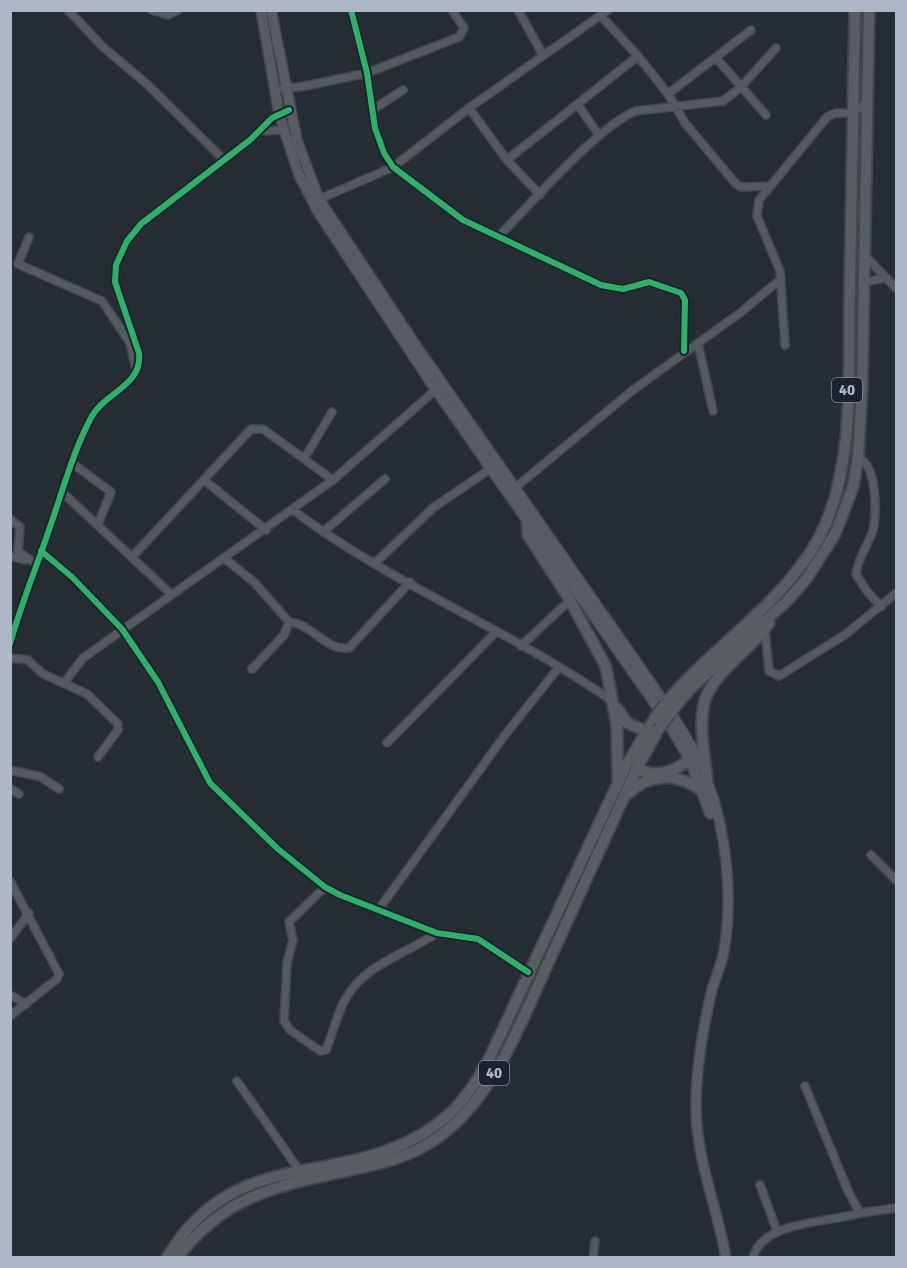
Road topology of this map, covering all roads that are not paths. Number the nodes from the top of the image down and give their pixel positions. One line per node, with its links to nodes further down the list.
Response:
1 (68, 10): 36 (street)
2 (152, 10): 3 (street)
3 (178, 10)
4 (261, 10): 21 (main road)
5 (271, 10): 20 (main road)
6 (351, 10): 18 (street)
7 (452, 10): 18 (street)
8 (518, 10): 15 (street)
9 (608, 10): 12 (street)
10 (855, 10): 30 (highway, 40)
11 (869, 10): 24 (highway, 40)
12 (601, 16): 15 (street); 16 (street)
13 (751, 30): 17 (street)
14 (776, 48): 19 (street)
15 (543, 55): 27 (street)
16 (638, 56): 23 (street); 25 (street)
17 (717, 59): 19 (street); 23 (street)
18 (367, 73): 20 (street); 29 (street)
19 (741, 87): 26 (street); 32 (street)
20 (285, 88): 21 (street); 28 (main road)
21 (274, 89): 31 (main road)
22 (403, 90): 29 (street)
23 (668, 94): 26 (street)
24 (867, 102): 30 (street); 44 (highway, 40)
25 (578, 105): 35 (street); 37 (street)
26 (675, 107): 35 (street); 39 (street)
27 (468, 108): 37 (street); 38 (street)
28 (289, 110): 31 (street); 41 (main road)
29 (372, 111): 38 (street)
30 (853, 112): 39 (street); 53 (highway, 40)
31 (279, 114): 33 (main road); 34 (street)
32 (766, 115)
33 (284, 130): 34 (street); 41 (main road)
34 (259, 131): 36 (street)
35 (600, 135): 40 (street)
36 (223, 159): 52 (street)
37 (507, 160): 40 (street)
38 (393, 167): 41 (street); 43 (street)
39 (769, 186): 46 (street)
40 (540, 195): 43 (street)
41 (316, 200): 55 (main road)
42 (28, 237): 52 (street)
43 (498, 237): 51 (street)
44 (862, 254): 45 (street); 47 (highway, 40)
45 (884, 278): 47 (street); 48 (street)
46 (781, 279): 49 (street); 50 (street)
47 (862, 282): 54 (highway, 40)
48 (897, 288)
49 (698, 343): 51 (street); 56 (street)
50 (785, 345)
51 (684, 351): 65 (street)
52 (136, 371): 60 (street)
53 (848, 386): 54 (highway); 97 (highway, 40)
54 (862, 386): 58 (highway, 40)
55 (439, 387): 61 (main road); 64 (street); 65 (main road)
56 (713, 411)
57 (332, 412): 59 (street)
58 (858, 458): 83 (street); 84 (highway, 40)
59 (304, 459): 63 (street); 64 (street)
60 (72, 463): 66 (street); 70 (street)
61 (490, 469): 68 (main road); 78 (street)
62 (385, 479): 72 (street)
63 (204, 480): 71 (street); 75 (street)
64 (333, 480): 67 (street)
65 (516, 487): 68 (main road)
66 (62, 492): 70 (street); 73 (street)
67 (293, 510): 71 (street); 72 (street)
68 (530, 517): 82 (highway); 101 (main road); 105 (main road)
69 (10, 519): 77 (street)
70 (98, 524): 75 (street)
71 (266, 530): 76 (street)
72 (323, 532): 78 (street)
73 (41, 551): 77 (street); 87 (street)
74 (10, 556): 77 (street)
75 (133, 556): 81 (street)
76 (224, 558): 81 (street); 86 (street)
77 (33, 563): 85 (street)
78 (375, 563): 79 (street)
79 (410, 582): 86 (street); 89 (street)
80 (897, 593): 83 (street)
81 (171, 594): 87 (street)
82 (570, 600): 91 (street); 96 (highway)
83 (881, 607): 88 (street)
84 (779, 608): 88 (highway); 97 (highway, 40)
85 (15, 613): 90 (street)
86 (289, 622): 94 (street)
87 (122, 629): 95 (street); 113 (street)
88 (765, 629): 105 (highway)
89 (496, 632): 91 (street); 99 (street)
90 (10, 644)
91 (521, 646): 93 (street)
92 (10, 658): 95 (street)
93 (559, 667): 96 (street); 114 (street)
94 (252, 669)
95 (64, 683): 100 (street)
96 (614, 703): 98 (highway); 104 (highway)
97 (668, 708): 98 (highway, 40, bridge); 102 (highway, 40, bridge)
98 (646, 731): 104 (highway, 40)
99 (387, 744)
100 (98, 757)
101 (689, 759): 102 (highway); 105 (main road)
102 (637, 768): 109 (highway, 40)
103 (10, 771): 107 (street)
104 (618, 785): 118 (highway, 40)
105 (704, 786): 109 (highway); 135 (main road)
106 (10, 788): 108 (street)
107 (59, 789)
108 (19, 794)
109 (624, 796): 123 (highway, 40)
110 (871, 855): 111 (street)
111 (897, 880)
112 (10, 881): 115 (street)
113 (325, 887): 114 (street); 116 (street)
114 (379, 909): 116 (street)
115 (29, 913): 117 (street); 120 (street)
116 (437, 933): 118 (street)
117 (10, 939)
118 (528, 972): 122 (highway, 40)
119 (10, 995): 120 (street)
120 (26, 1004): 121 (street)
121 (10, 1016)
122 (504, 1027): 123 (highway); 126 (highway, 40)
123 (515, 1033): 133 (highway, 40)
124 (237, 1081): 126 (street)
125 (805, 1086): 129 (street)
126 (299, 1170): 132 (highway, 40)
127 (760, 1185): 130 (street)
128 (897, 1208): 129 (street)
129 (860, 1213): 130 (street)
130 (777, 1231): 136 (street)
131 (595, 1241): 134 (street)
132 (167, 1257)
133 (177, 1257)
134 (593, 1257)
135 (726, 1257)
136 (753, 1257)

